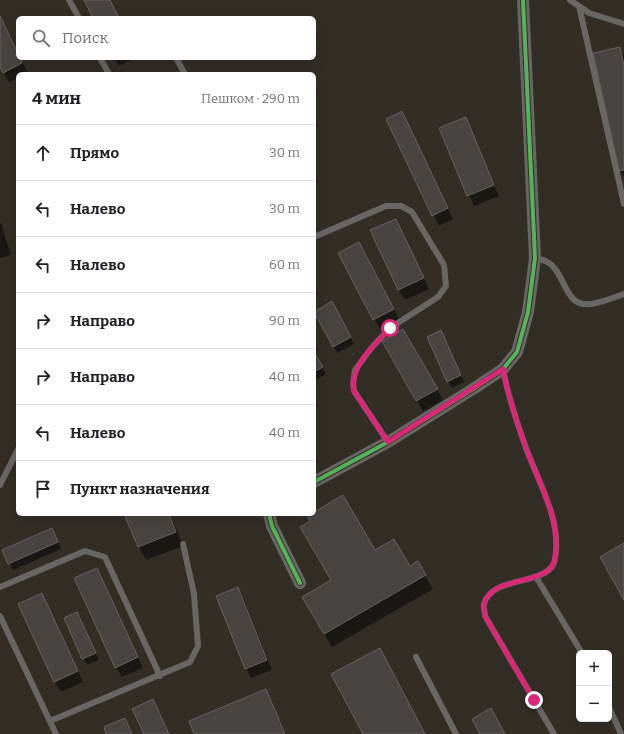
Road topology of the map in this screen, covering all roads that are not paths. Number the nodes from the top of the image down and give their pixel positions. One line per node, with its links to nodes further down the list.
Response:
1 (69, 0): 5 (lane)
2 (523, 0): 13 (street)
3 (570, 0): 4 (lane)
4 (579, 6): 6 (lane); 11 (lane)
5 (78, 16)
6 (624, 24)
7 (101, 60): 9 (lane)
8 (177, 60): 10 (lane)
9 (108, 72)
10 (184, 72)
11 (624, 204)
12 (316, 237): 16 (lane)
13 (534, 258): 14 (lane); 15 (street)
14 (624, 294)
15 (503, 369): 16 (street); 22 (lane)
16 (388, 442): 18 (street)
17 (16, 453): 19 (lane)
18 (316, 481)
19 (0, 485)
20 (270, 516): 23 (street)
21 (183, 544): 28 (lane)
22 (536, 577): 26 (lane); 33 (lane)
23 (300, 582)
24 (0, 587): 28 (lane)
25 (0, 616): 30 (lane)
26 (580, 650)
27 (416, 658): 32 (lane)
28 (160, 676): 30 (lane)
29 (612, 714): 34 (lane)
30 (50, 721): 31 (lane)
31 (56, 734)
32 (456, 734)
33 (554, 734)
34 (621, 734)

